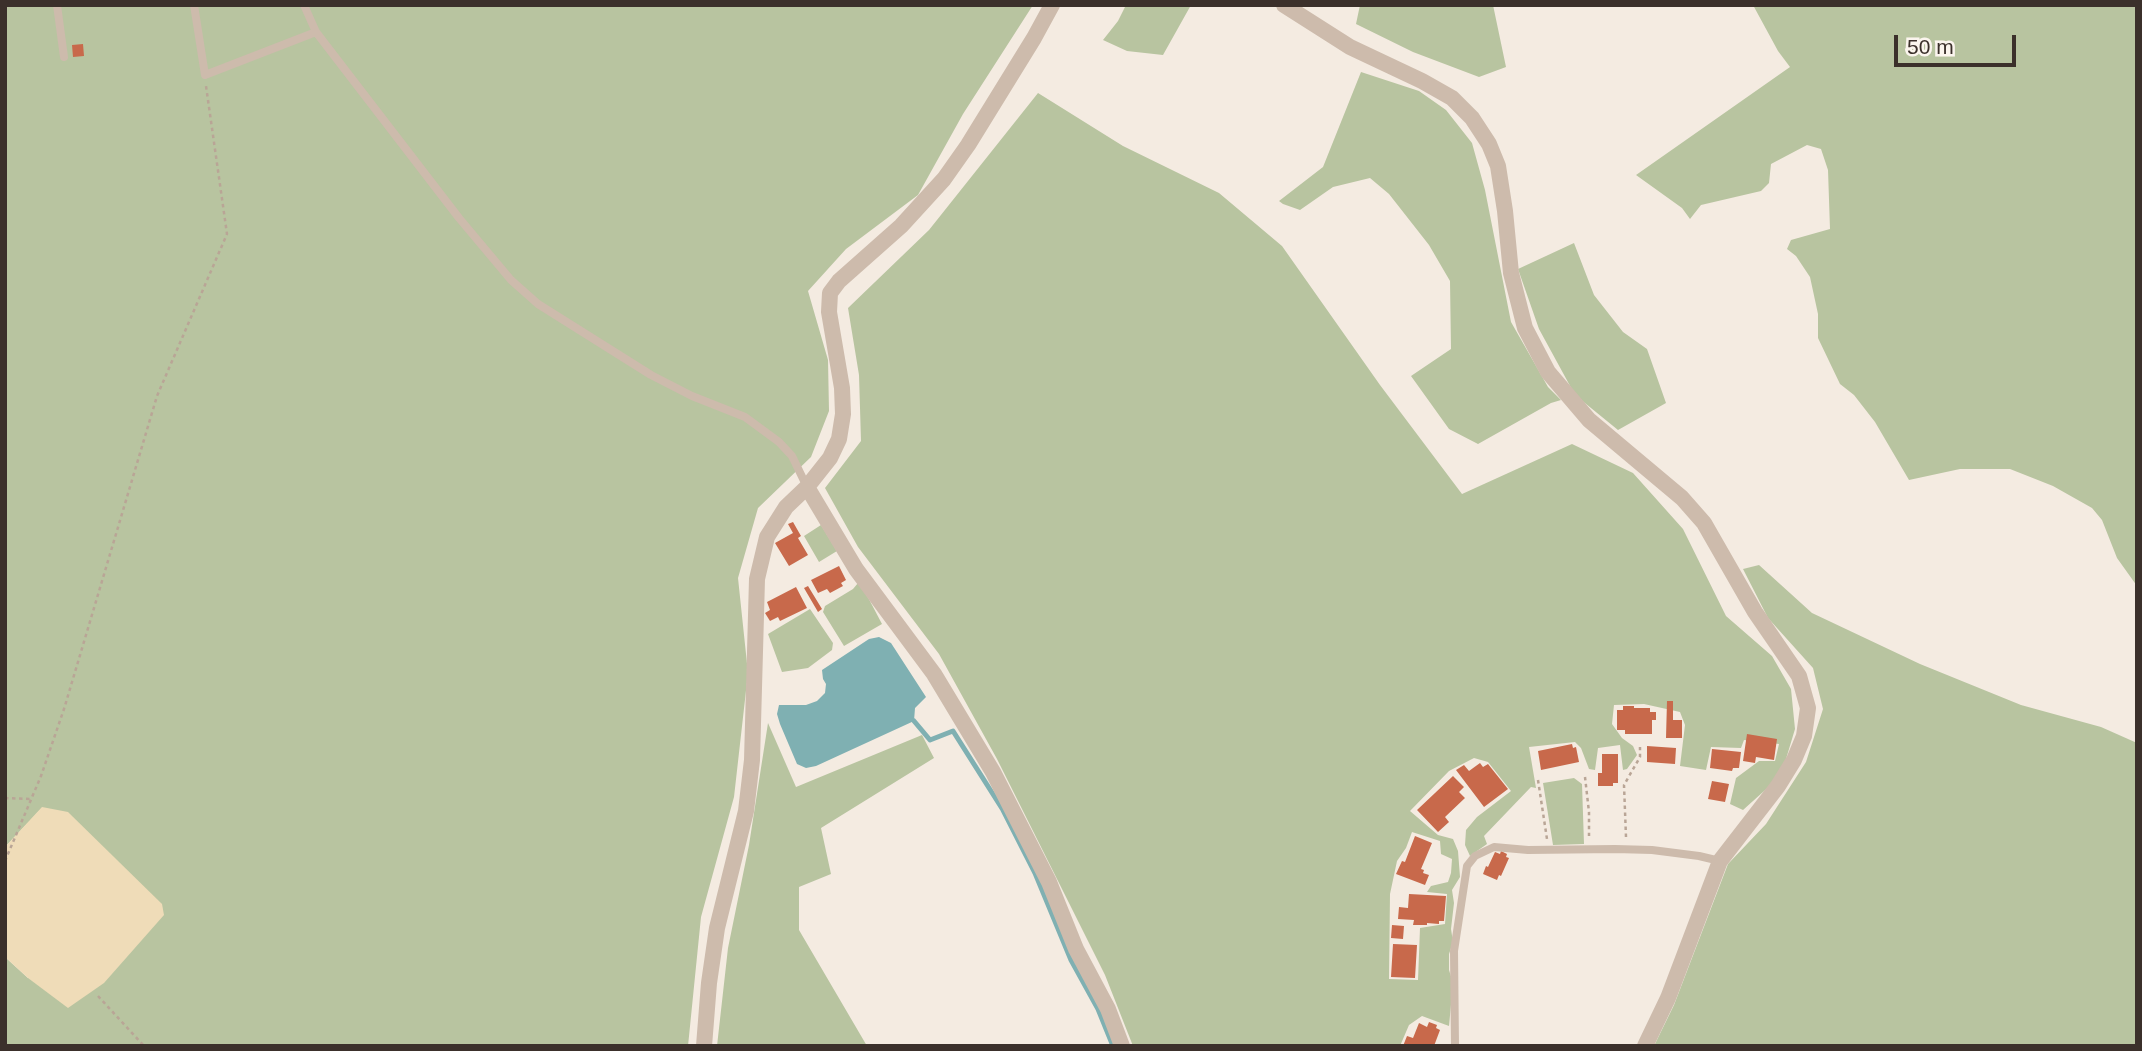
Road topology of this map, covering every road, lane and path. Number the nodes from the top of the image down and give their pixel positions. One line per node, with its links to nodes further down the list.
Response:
1 (57, 5): 7 (lane)
2 (194, 5): 8 (lane)
3 (304, 5): 6 (lane)
4 (1052, 5): 9 (street)
5 (1284, 5): 19 (street)
6 (316, 33): 8 (lane); 9 (lane)
7 (64, 57)
8 (205, 75): 14 (path)
9 (807, 488): 22 (street); 23 (street)
10 (1640, 747): 15 (path)
11 (1585, 777): 17 (path)
12 (1538, 780): 16 (path)
13 (5, 798): 14 (path)
14 (32, 799): 18 (path)
15 (1628, 849): 17 (lane); 19 (lane)
16 (1549, 850): 17 (lane); 24 (lane)
17 (1589, 850)
18 (5, 861)
19 (1720, 861): 25 (street)
20 (98, 996): 21 (path)
21 (144, 1046)
22 (704, 1046)
23 (1122, 1046)
24 (1455, 1046)
25 (1645, 1046)

